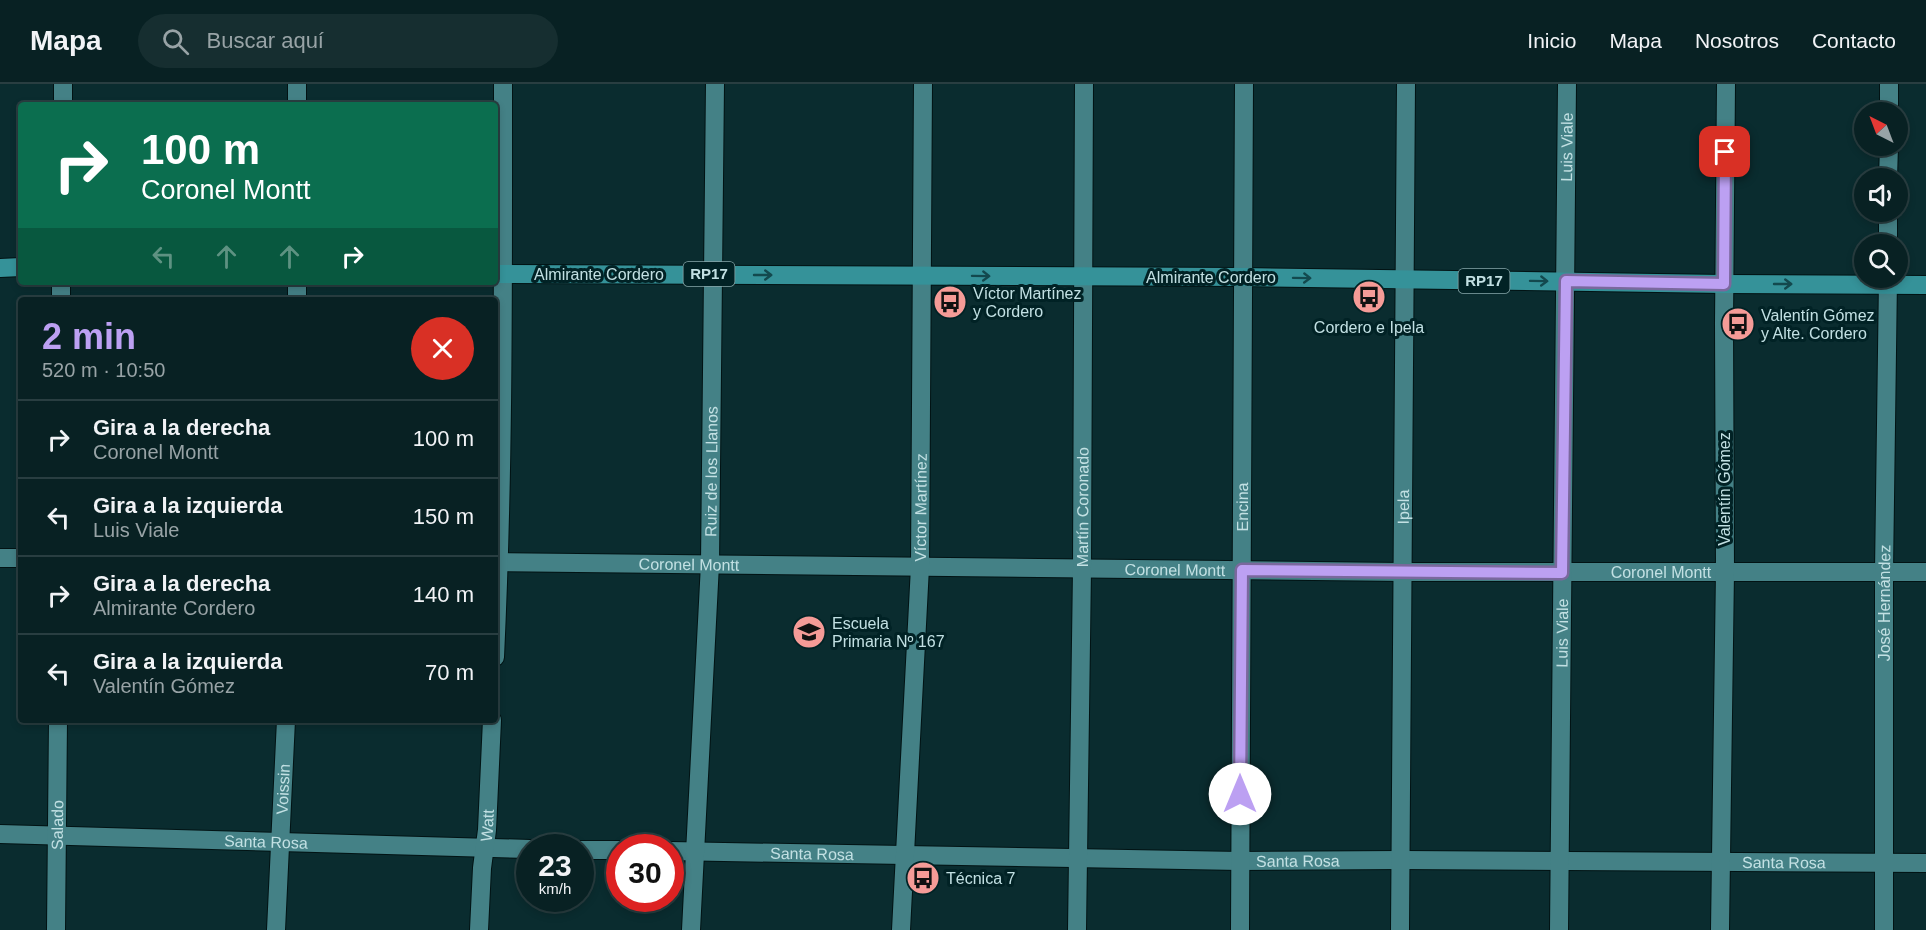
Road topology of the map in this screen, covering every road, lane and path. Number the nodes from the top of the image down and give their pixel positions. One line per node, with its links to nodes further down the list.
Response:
1 (63, 84): 12 (street)
2 (297, 84): 13 (street)
3 (503, 84): 17 (street)
4 (714, 84): 18 (street, Ruiz de los Llanos)
5 (923, 84): 19 (street, Víctor Martínez)
6 (1084, 84): 20 (street, Martín Coronado)
7 (1244, 84): 21 (street, Encina)
8 (1406, 84): 22 (street, Ipela)
9 (1567, 84): 23 (street, Luis Viale)
10 (1726, 84): 26 (street, Valentín Gómez)
11 (1889, 84): 14 (street)
12 (63, 102)
13 (297, 102)
14 (1889, 102)
15 (18, 267): 16 (main road)
16 (0, 268)
17 (499, 274): 18 (main road, Almirante Cordero / RP17); 29 (street)
18 (711, 274): 19 (main road, Almirante Cordero / RP17, one-way to 19); 33 (street, Ruiz de los Llanos)
19 (922, 275): 20 (main road, Almirante Cordero / RP17, one-way to 20); 34 (street, Víctor Martínez)
20 (1082, 276): 21 (main road, Almirante Cordero / RP17); 35 (street, Martín Coronado)
21 (1243, 277): 22 (main road, Almirante Cordero / RP17, one-way to 22); 36 (street, Encina)
22 (1405, 280): 23 (main road, Almirante Cordero / RP17, one-way to 23); 38 (street, Ipela)
23 (1566, 281): 26 (main road, Almirante Cordero / RP17); 41 (street, Luis Viale)
24 (1854, 282): 26 (main road, Almirante Cordero / RP17, one-way to 24)
25 (1908, 283): 27 (main road, Almirante Cordero / RP17)
26 (1724, 284): 37 (street, Valentín Gómez)
27 (1926, 285)
28 (1888, 288): 39 (street, José Hernández)
29 (498, 418)
30 (0, 558): 31 (street)
31 (18, 558)
32 (498, 562): 33 (street, Coronel Montt)
33 (710, 564): 34 (street, Coronel Montt); 51 (street, Ruiz de los Llanos)
34 (920, 567): 35 (street, Coronel Montt); 52 (street, Víctor Martínez)
35 (1082, 569): 36 (street, Coronel Montt); 53 (street, Martín Coronado)
36 (1242, 570): 38 (street, Coronel Montt); 55 (street, Encina)
37 (1725, 571): 39 (street, Coronel Montt); 41 (street, Coronel Montt); 57 (street, Valentín Gómez)
38 (1402, 572): 41 (street, Coronel Montt); 54 (street, Ipela)
39 (1884, 572): 40 (street, Coronel Montt); 58 (street, José Hernández)
40 (1926, 572)
41 (1562, 573): 56 (street, Luis Viale)
42 (58, 723): 46 (street, Salado)
43 (286, 723): 47 (street, Voissin)
44 (492, 723): 48 (street, Watt)
45 (0, 834): 46 (street, Santa Rosa)
46 (57, 836): 47 (street, Santa Rosa); 60 (street, Salado)
47 (281, 841): 48 (street, Santa Rosa); 61 (street, Voissin)
48 (484, 848): 49 (street, Santa Rosa); 62 (street, Watt)
49 (516, 849)
50 (684, 852): 51 (street, Santa Rosa)
51 (695, 852): 52 (street, Santa Rosa); 63 (street, Ruiz de los Llanos)
52 (904, 856): 53 (street, Santa Rosa); 64 (street, Víctor Martínez)
53 (1077, 858): 55 (street, Santa Rosa); 65 (street, Martín Coronado)
54 (1401, 860): 55 (street, Santa Rosa); 56 (street, Santa Rosa); 67 (street, Ipela)
55 (1240, 861): 66 (street, Encina)
56 (1560, 861): 57 (street, Santa Rosa); 68 (street, Luis Viale)
57 (1721, 861): 58 (street, Santa Rosa); 69 (street, Valentín Gómez)
58 (1884, 863): 59 (street, Santa Rosa); 70 (street, José Hernández)
59 (1926, 863)
60 (56, 930)
61 (276, 930)
62 (478, 930)
63 (691, 930)
64 (901, 930)
65 (1077, 930)
66 (1240, 930)
67 (1400, 930)
68 (1559, 930)
69 (1720, 930)
70 (1884, 930)

